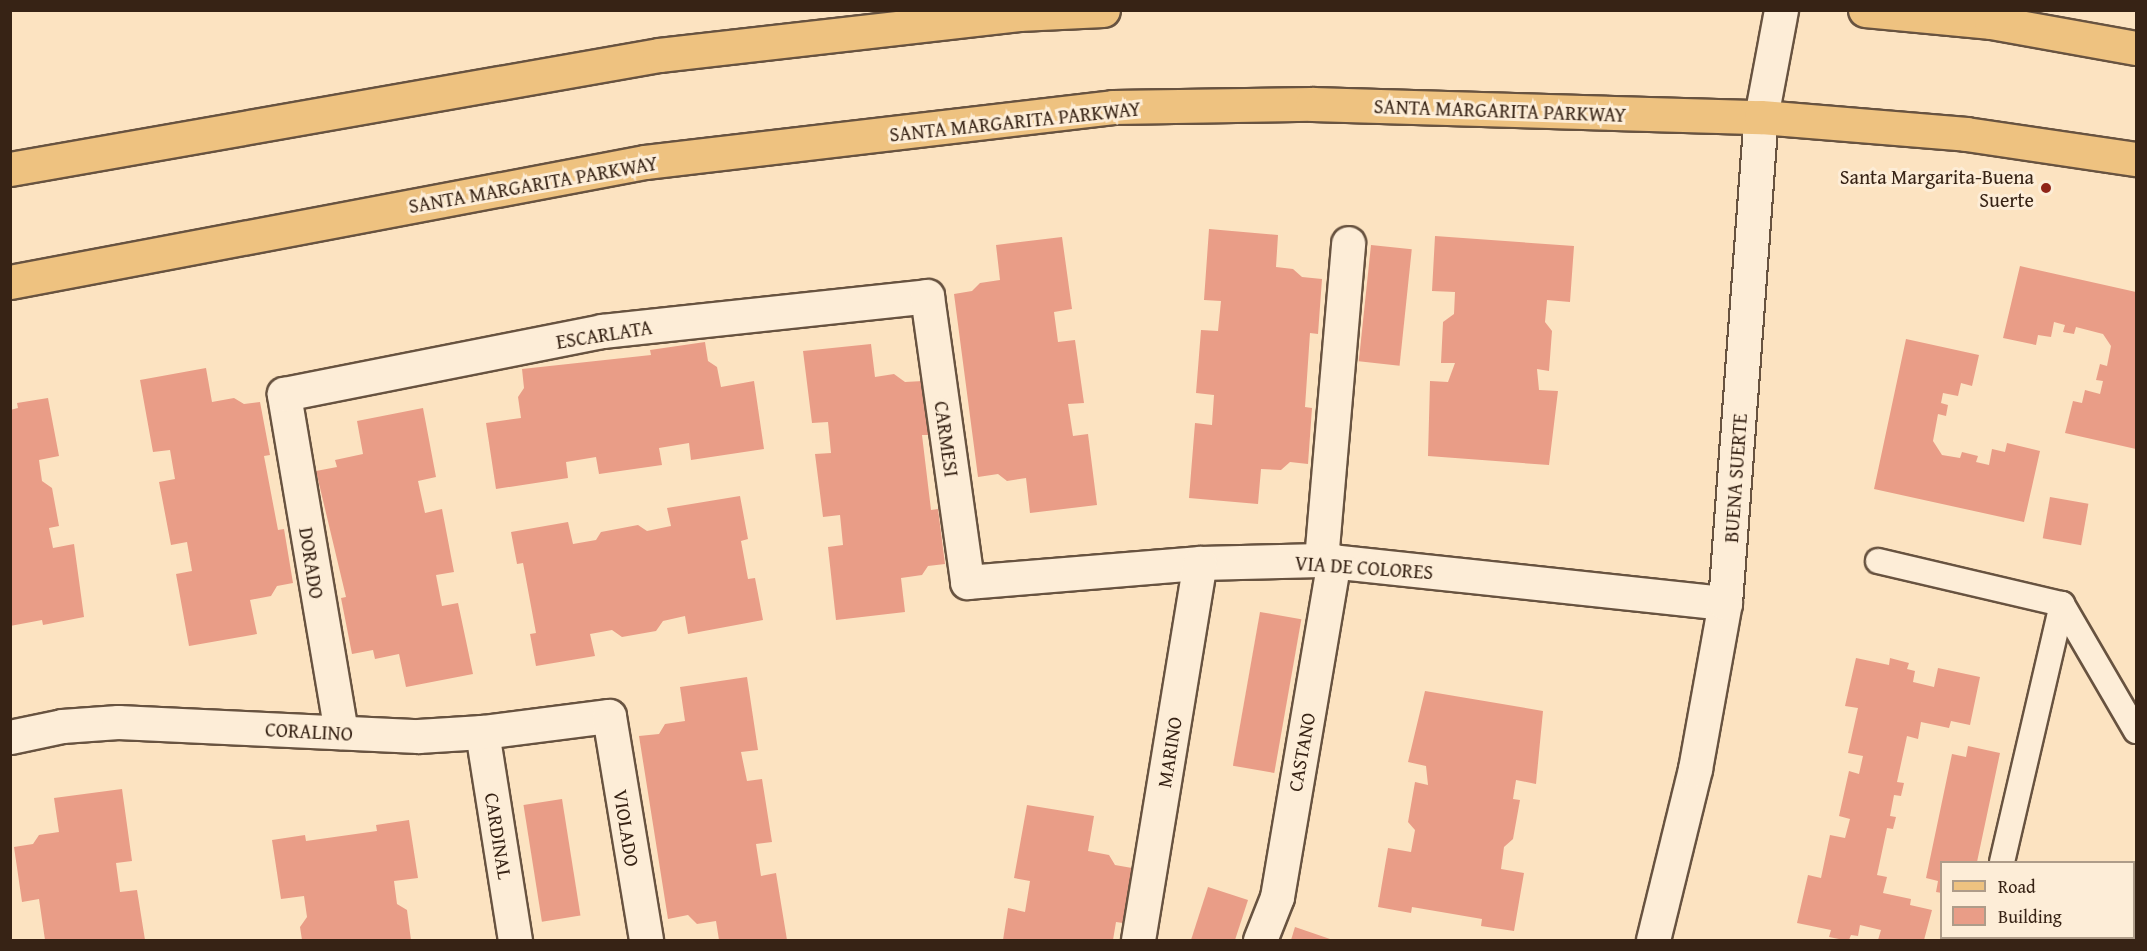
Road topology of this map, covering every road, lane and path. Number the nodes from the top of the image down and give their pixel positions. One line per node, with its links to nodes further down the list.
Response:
1 (1102, 10): 4 (main road)
2 (1781, 10): 6 (street, BUENA SUERTE)
3 (1865, 10): 5 (main road)
4 (982, 14): 8 (main road)
5 (2136, 48)
6 (1761, 117): 7 (main road, SANTA MARGARITA PARKWAY); 10 (main road, SANTA MARGARITA PARKWAY); 17 (street, BUENA SUERTE)
7 (2136, 159)
8 (10, 169)
9 (1348, 243): 13 (street, CASTANO)
10 (10, 282)
11 (927, 296): 12 (street, ESCARLATA); 16 (street, CARMESI)
12 (284, 394): 21 (street, DORADO)
13 (1327, 561): 15 (street, VIA DE COLORES); 17 (street, VIA DE COLORES); 28 (street, CASTANO)
14 (1878, 561): 18 (lane)
15 (1200, 563): 16 (street, VIA DE COLORES); 27 (street, MARINO)
16 (967, 582)
17 (1725, 603): 29 (street, BUENA SUERTE)
18 (2062, 604): 20 (lane); 24 (lane)
19 (609, 716): 22 (street, CORALINO); 26 (street, VIOLADO)
20 (2136, 731)
21 (340, 732): 22 (street, CORALINO); 23 (street, CORALINO)
22 (482, 732): 25 (street, CARDINAL)
23 (10, 738)
24 (2002, 861)
25 (515, 940)
26 (646, 940)
27 (1138, 940)
28 (1260, 940)
29 (1653, 940)

